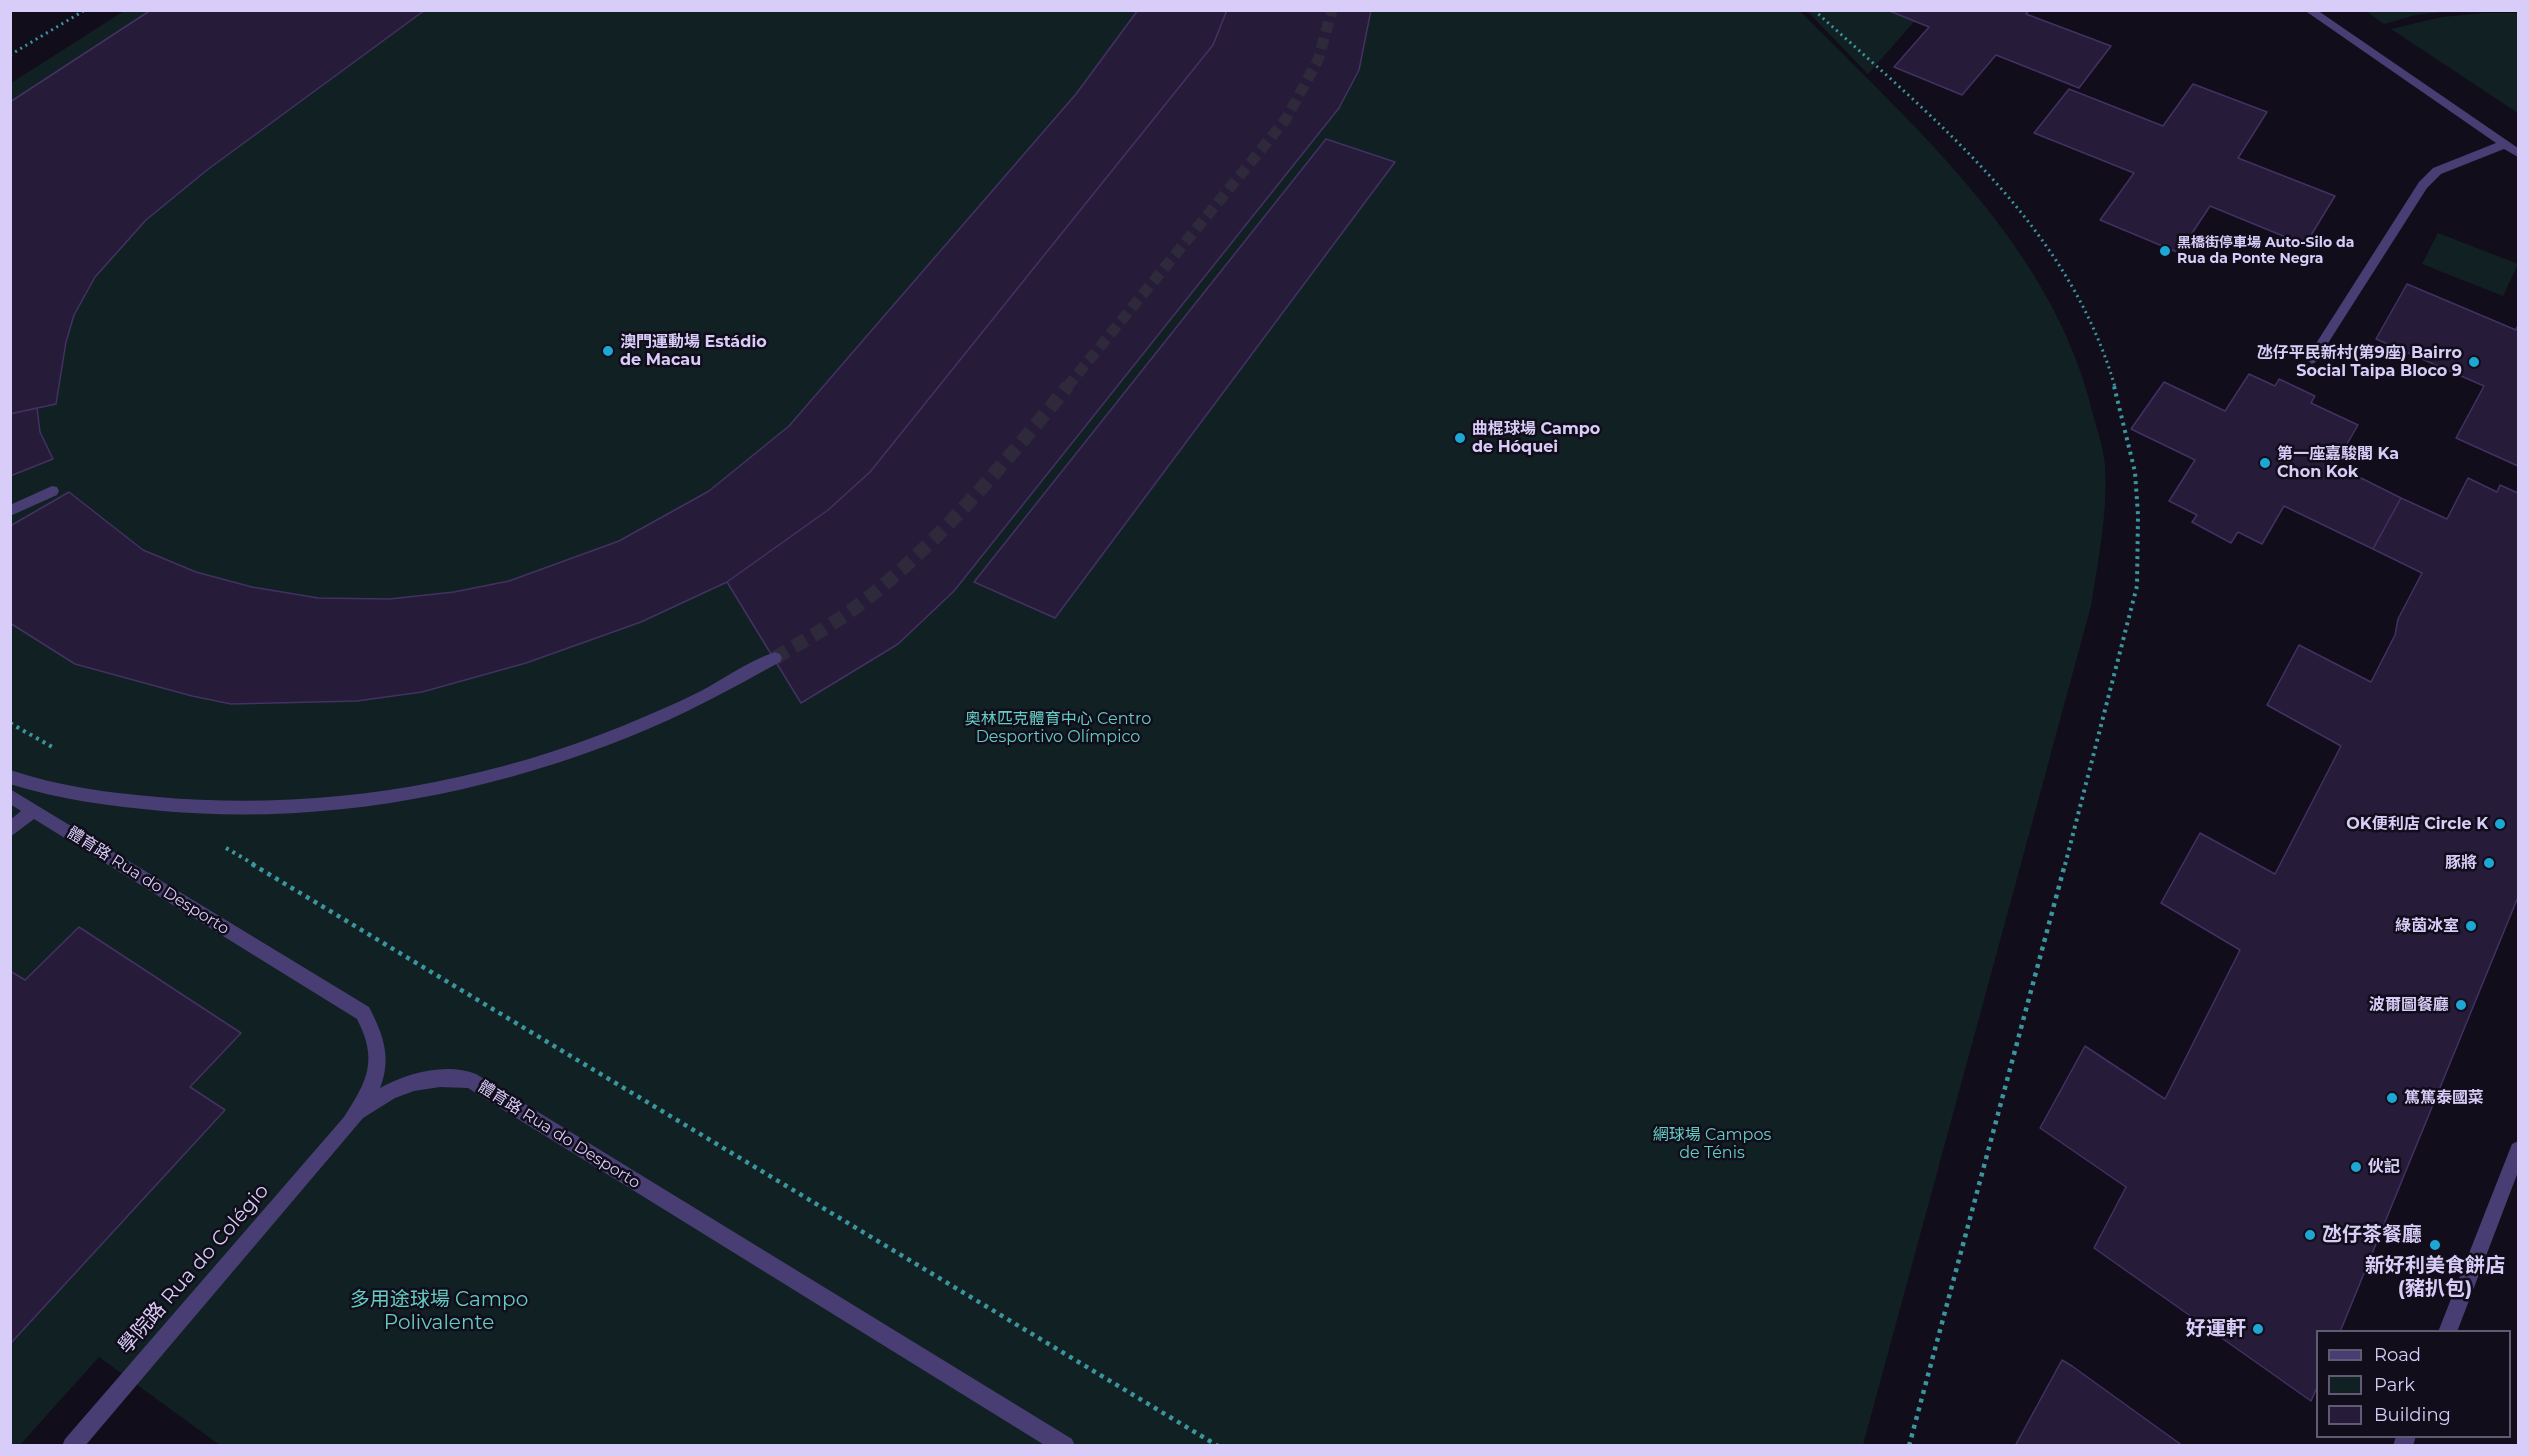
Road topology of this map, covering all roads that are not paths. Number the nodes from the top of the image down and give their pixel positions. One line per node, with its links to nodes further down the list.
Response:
1 (2296, 10): 3 (street)
2 (2309, 10): 3 (street)
3 (2371, 53): 4 (street)
4 (2505, 144): 5 (street); 6 (street)
5 (2518, 153)
6 (2312, 360)
7 (52, 491): 8 (street)
8 (10, 511)
9 (775, 658): 10 (street)
10 (10, 777)
11 (10, 796): 12 (street, 體育路 Rua do Desporto)
12 (33, 810): 13 (street); 14 (street, 體育路 Rua do Desporto)
13 (10, 830)
14 (350, 1123): 17 (street, 學院路 Rua do Colégio); 18 (street, 體育路 Rua do Desporto)
15 (2518, 1150): 16 (street)
16 (2448, 1330)
17 (72, 1446)
18 (1065, 1446)

